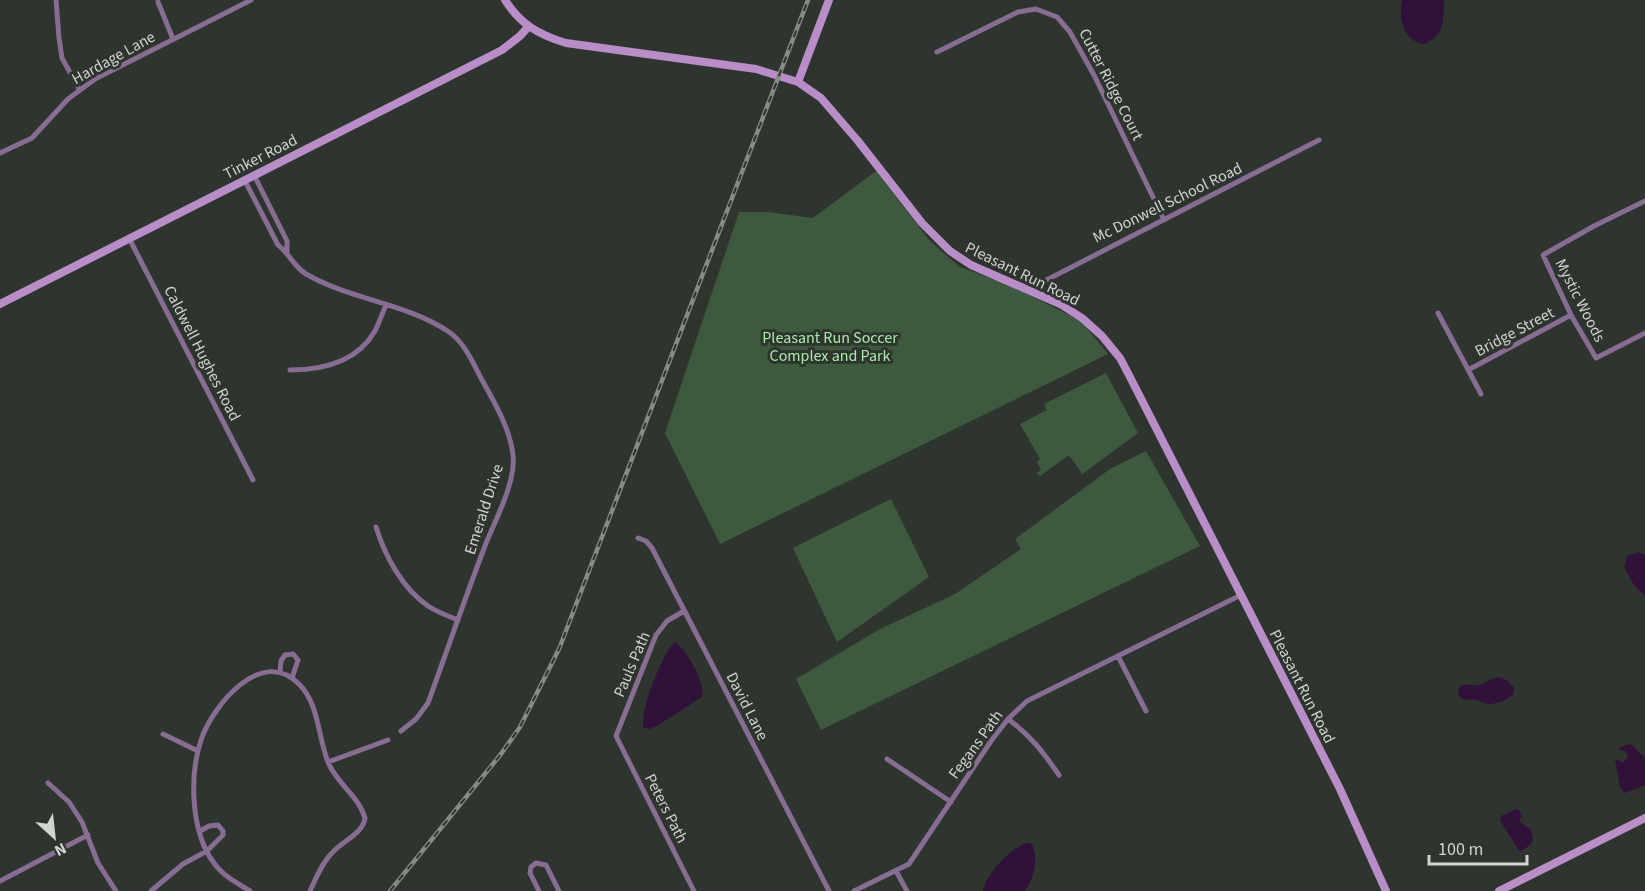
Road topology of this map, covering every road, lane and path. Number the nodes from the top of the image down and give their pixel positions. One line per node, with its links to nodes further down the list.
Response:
1 (56, 0): 10 (street)
2 (251, 0): 7 (street, Hardage Lane)
3 (506, 0): 6 (main road, Pleasant Run Road)
4 (829, 0): 9 (main road)
5 (158, 2): 7 (street)
6 (528, 27): 9 (main road, Pleasant Run Road); 13 (main road, Tinker Road)
7 (173, 39): 10 (street, Hardage Lane)
8 (938, 52): 16 (street, Cutter Ridge Court)
9 (798, 82): 19 (main road, Pleasant Run Road)
10 (79, 89): 12 (street, Hardage Lane)
11 (1319, 140): 16 (street, Mc Donwell School Road)
12 (0, 153)
13 (254, 174): 14 (main road, Tinker Road); 18 (street, Emerald Drive)
14 (244, 179): 17 (main road, Tinker Road); 18 (street, Emerald Drive)
15 (1645, 201): 23 (street, Mystic Woods)
16 (1164, 220): 19 (street, Mc Donwell School Road)
17 (129, 238): 20 (main road, Tinker Road); 28 (street, Caldwell Hughes Road)
18 (287, 252): 21 (street, Emerald Drive)
19 (1027, 290): 31 (main road, Pleasant Run Road)
20 (0, 304)
21 (386, 305): 25 (street); 33 (street, Emerald Drive)
22 (1438, 313): 26 (street)
23 (1572, 315): 24 (street, Mystic Woods); 26 (street, Bridge Street)
24 (1645, 333)
25 (290, 369)
26 (1468, 370): 27 (street)
27 (1480, 394)
28 (253, 480)
29 (376, 527): 33 (street)
30 (638, 538): 32 (street, David Lane)
31 (1241, 595): 34 (street, Fegans Path); 65 (main road, Pleasant Run Road)
32 (684, 611): 41 (street, Pauls Path); 62 (street, David Lane)
33 (458, 620): 39 (street, Emerald Drive)
34 (1119, 656): 37 (street); 38 (street, Fegans Path)
35 (280, 672): 36 (street); 36 (street); 43 (street)
36 (292, 678): 45 (street)
37 (1146, 711)
38 (1008, 719): 46 (street); 48 (street, Fegans Path)
39 (401, 731)
40 (163, 734): 43 (street)
41 (616, 736): 61 (street, Peters Path)
42 (388, 740): 45 (street)
43 (198, 751): 50 (street)
44 (887, 759): 48 (street)
45 (328, 762): 58 (street)
46 (1059, 775)
47 (48, 783): 51 (street)
48 (951, 802): 53 (street, Fegans Path)
49 (1645, 818): 66 (main road)
50 (200, 831): 52 (street); 52 (street)
51 (88, 835): 54 (street); 55 (street)
52 (207, 851): 56 (street); 57 (street)
53 (896, 871): 63 (street, Fegans Path); 64 (street)
54 (0, 881)
55 (116, 891)
56 (151, 891)
57 (250, 891)
58 (310, 891)
59 (538, 891): 60 (street)
60 (559, 891)
61 (694, 891)
62 (829, 891)
63 (854, 891)
64 (907, 891)
65 (1386, 891)
66 (1499, 891)

